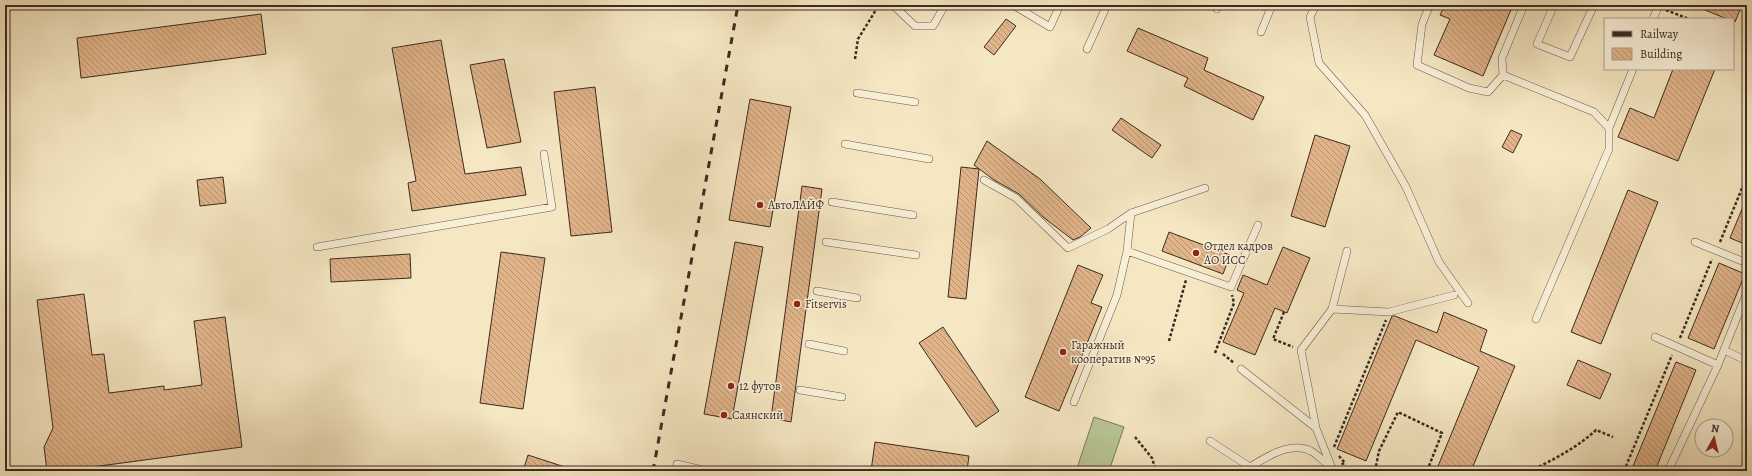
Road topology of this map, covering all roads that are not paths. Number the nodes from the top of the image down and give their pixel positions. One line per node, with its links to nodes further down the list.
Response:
1 (893, 5): 2 (lane)
2 (945, 5)
3 (1013, 5): 4 (lane)
4 (1060, 5)
5 (1107, 5): 15 (lane)
6 (1272, 5): 14 (lane)
7 (1316, 5): 41 (lane)
8 (1430, 5): 17 (lane)
9 (1524, 5): 17 (lane)
10 (1554, 5): 11 (lane)
11 (1594, 5)
12 (1659, 6): 13 (lane)
13 (1653, 18)
14 (1261, 32)
15 (1087, 49)
16 (1633, 70): 20 (lane)
17 (1503, 75): 20 (lane)
18 (857, 93): 19 (lane)
19 (915, 102)
20 (1609, 128): 43 (lane)
21 (845, 144): 23 (lane)
22 (544, 154): 32 (lane)
23 (929, 159)
24 (984, 180): 27 (lane)
25 (1205, 188): 27 (lane)
26 (832, 202): 28 (lane)
27 (1131, 213): 33 (lane)
28 (913, 215)
29 (1258, 225): 33 (lane)
30 (826, 242): 35 (lane)
31 (1695, 242): 36 (lane)
32 (317, 247)
33 (1127, 251): 53 (lane)
34 (1347, 251): 42 (lane)
35 (916, 255)
36 (1747, 263)
37 (817, 291): 40 (lane)
38 (1747, 292): 46 (lane)
39 (1454, 295): 42 (lane)
40 (857, 298)
41 (1468, 303)
42 (1332, 309): 54 (lane)
43 (1536, 318)
44 (1654, 337): 49 (lane)
45 (808, 344): 47 (lane)
46 (1724, 350): 48 (lane); 49 (lane)
47 (844, 351)
48 (1747, 361)
49 (1718, 365): 59 (lane)
50 (1241, 369): 54 (lane)
51 (800, 390): 52 (lane)
52 (842, 397)
53 (1074, 402)
54 (1316, 428): 57 (lane)
55 (1210, 441): 57 (lane)
56 (677, 464): 58 (lane)
57 (1332, 469)
58 (707, 471)
59 (1668, 471)

